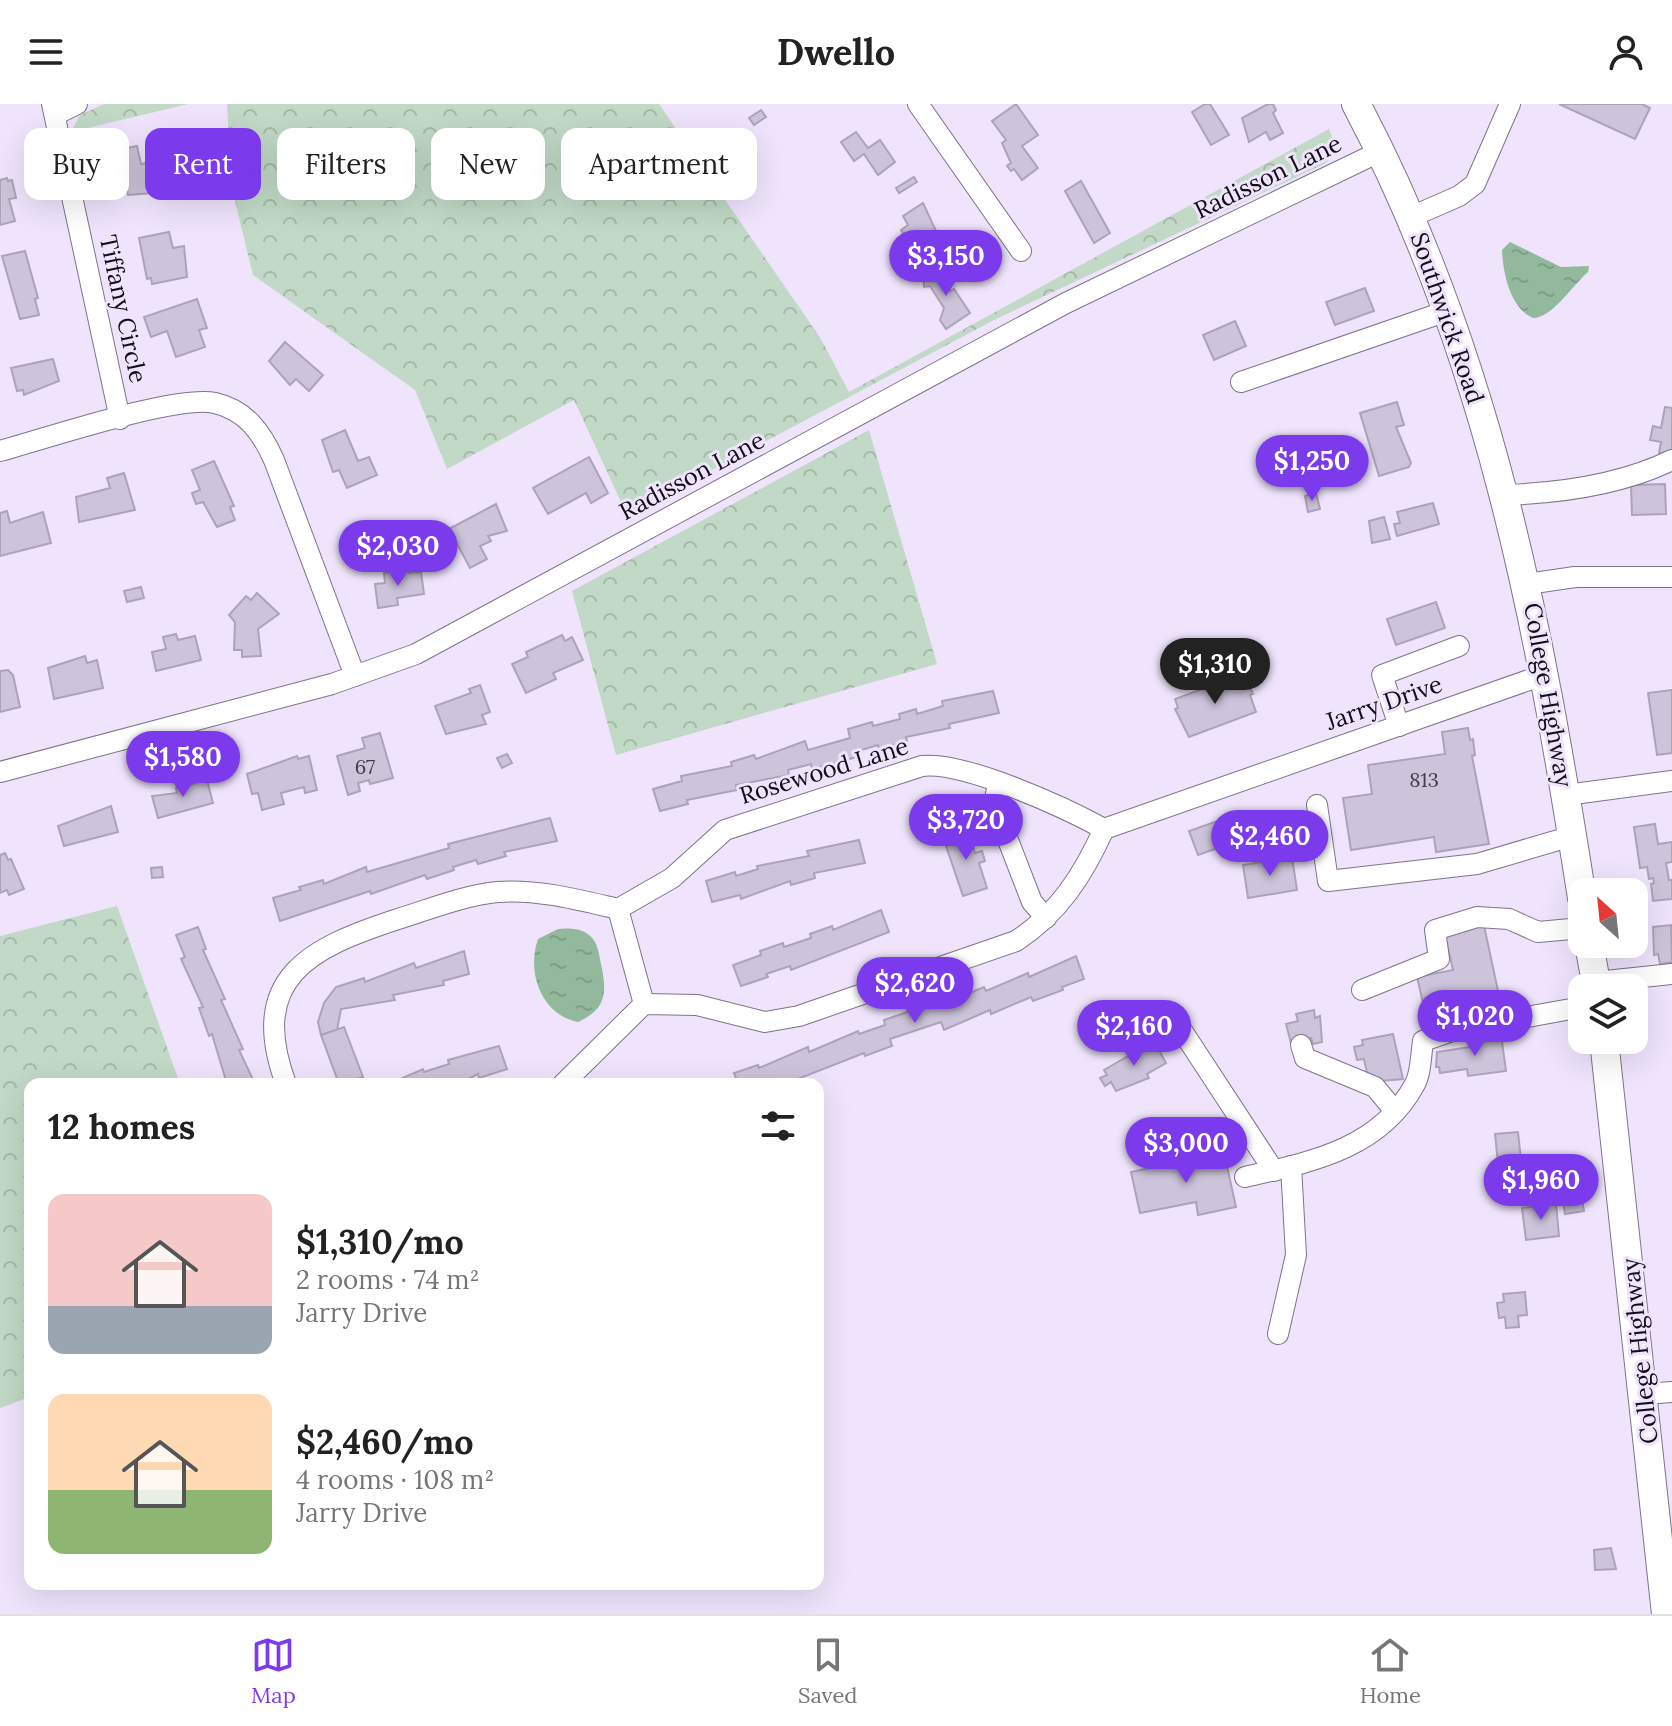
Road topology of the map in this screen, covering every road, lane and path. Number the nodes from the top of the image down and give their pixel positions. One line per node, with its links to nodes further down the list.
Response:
1 (77, 104): 5 (street, Tiffany Circle)
2 (918, 104): 8 (street)
3 (1356, 104): 6 (highway, Southwick Road)
4 (1510, 104): 7 (street)
5 (54, 110): 11 (street, Tiffany Circle)
6 (1381, 151): 7 (highway, Southwick Road); 20 (street, Radisson Lane)
7 (1411, 217): 9 (highway, Southwick Road)
8 (1021, 251)
9 (1447, 311): 10 (street); 14 (highway, Southwick Road)
10 (1241, 382)
11 (120, 419): 12 (street); 20 (street)
12 (0, 451)
13 (1672, 460): 14 (street)
14 (1505, 495): 15 (highway, Southwick Road)
15 (1516, 541): 17 (highway, College Highway)
16 (1672, 577): 17 (street)
17 (1527, 584): 19 (highway, College Highway)
18 (1459, 646): 21 (street)
19 (1546, 674): 21 (street, Jarry Drive); 25 (highway, College Highway)
20 (355, 676): 22 (street, Radisson Lane)
21 (1399, 726): 27 (street, Jarry Drive)
22 (0, 772)
23 (1672, 781): 25 (street)
24 (998, 784): 27 (street, Rosewood Lane); 30 (street, Rosewood Lane); 31 (street)
25 (1566, 795): 28 (highway, College Highway)
26 (1317, 805): 28 (street)
27 (1104, 829): 31 (street)
28 (1572, 836): 29 (highway, College Highway)
29 (1579, 878)
30 (618, 909): 37 (street); 41 (street)
31 (1046, 918): 37 (street)
32 (1568, 929): 35 (street)
33 (1672, 974): 34 (street)
34 (1648, 979)
35 (1362, 990)
36 (1568, 998): 43 (street)
37 (644, 1004): 42 (street)
38 (1181, 1029): 44 (street)
39 (1301, 1045): 43 (street)
40 (1606, 1054): 47 (highway, College Highway)
41 (284, 1078)
42 (569, 1078)
43 (1394, 1110): 44 (street)
44 (1282, 1168): 45 (street); 46 (street)
45 (1245, 1177)
46 (1278, 1334)
47 (1658, 1393): 48 (highway, College Highway)
48 (1663, 1486): 49 (highway, College Highway)
49 (1666, 1614)

